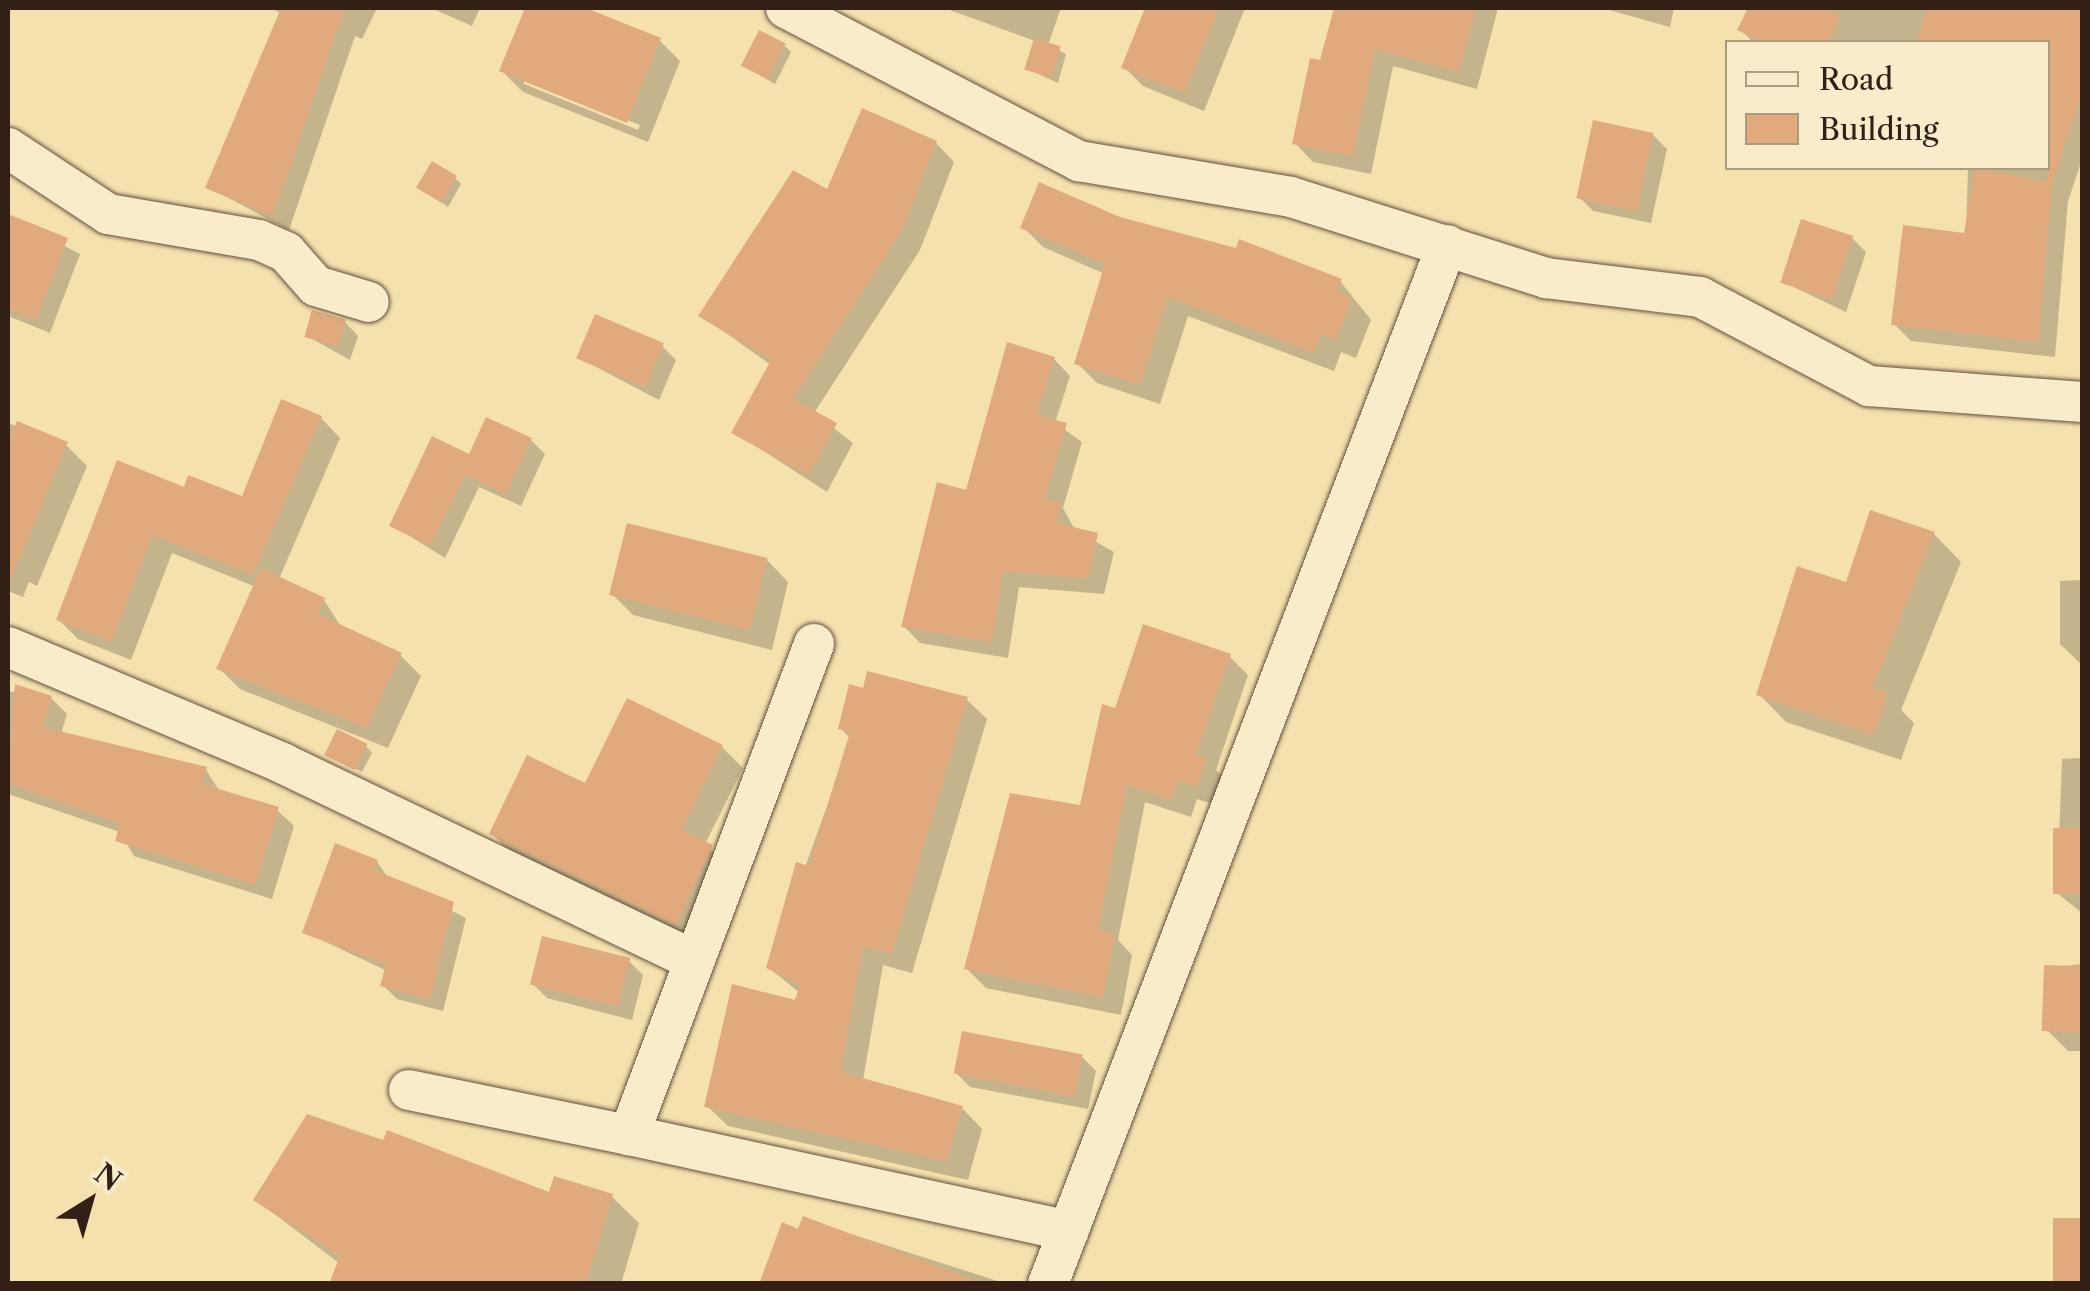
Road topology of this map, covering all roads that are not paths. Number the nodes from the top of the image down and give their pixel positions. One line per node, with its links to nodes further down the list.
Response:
1 (786, 8): 2 (street)
2 (827, 18): 4 (street)
3 (8, 148): 5 (street)
4 (1447, 245): 6 (street); 12 (street)
5 (369, 302)
6 (2081, 397)
7 (814, 644): 9 (street)
8 (8, 648): 9 (street)
9 (694, 960): 11 (street)
10 (410, 1090): 11 (street)
11 (628, 1135): 12 (street)
12 (1068, 1231): 13 (street)
13 (1048, 1284)

